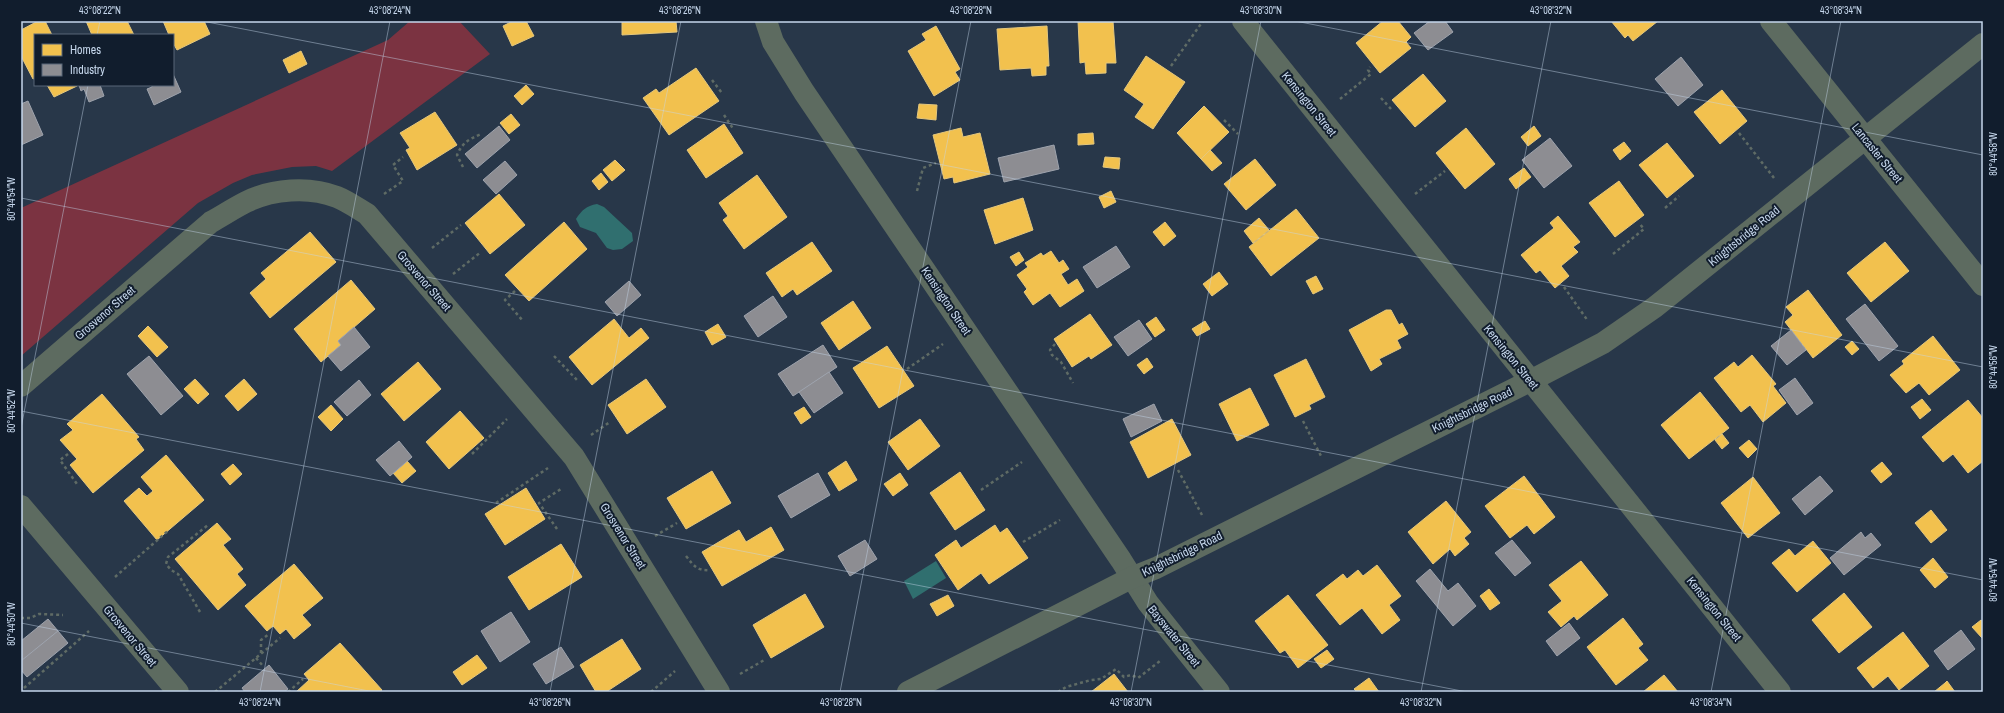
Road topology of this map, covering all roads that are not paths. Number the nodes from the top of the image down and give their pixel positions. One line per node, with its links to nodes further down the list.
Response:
1 (766, 21): 10 (street, Kensington Street)
2 (1242, 21): 7 (street, Kensington Street)
3 (1771, 21): 5 (street, Lancaster Street)
4 (1983, 44): 5 (street, Knightsbridge Road)
5 (1865, 138): 6 (street, Lancaster Street); 7 (street, Knightsbridge Road)
6 (1983, 285)
7 (1530, 381): 10 (street, Knightsbridge Road); 15 (street, Kensington Street)
8 (21, 386): 12 (street, Grosvenor Street)
9 (21, 506): 11 (street, Grosvenor Street)
10 (1131, 578): 13 (street, Knightsbridge Road); 14 (street, Bayswater Street)
11 (178, 692)
12 (719, 692)
13 (908, 692)
14 (1219, 692)
15 (1780, 692)

